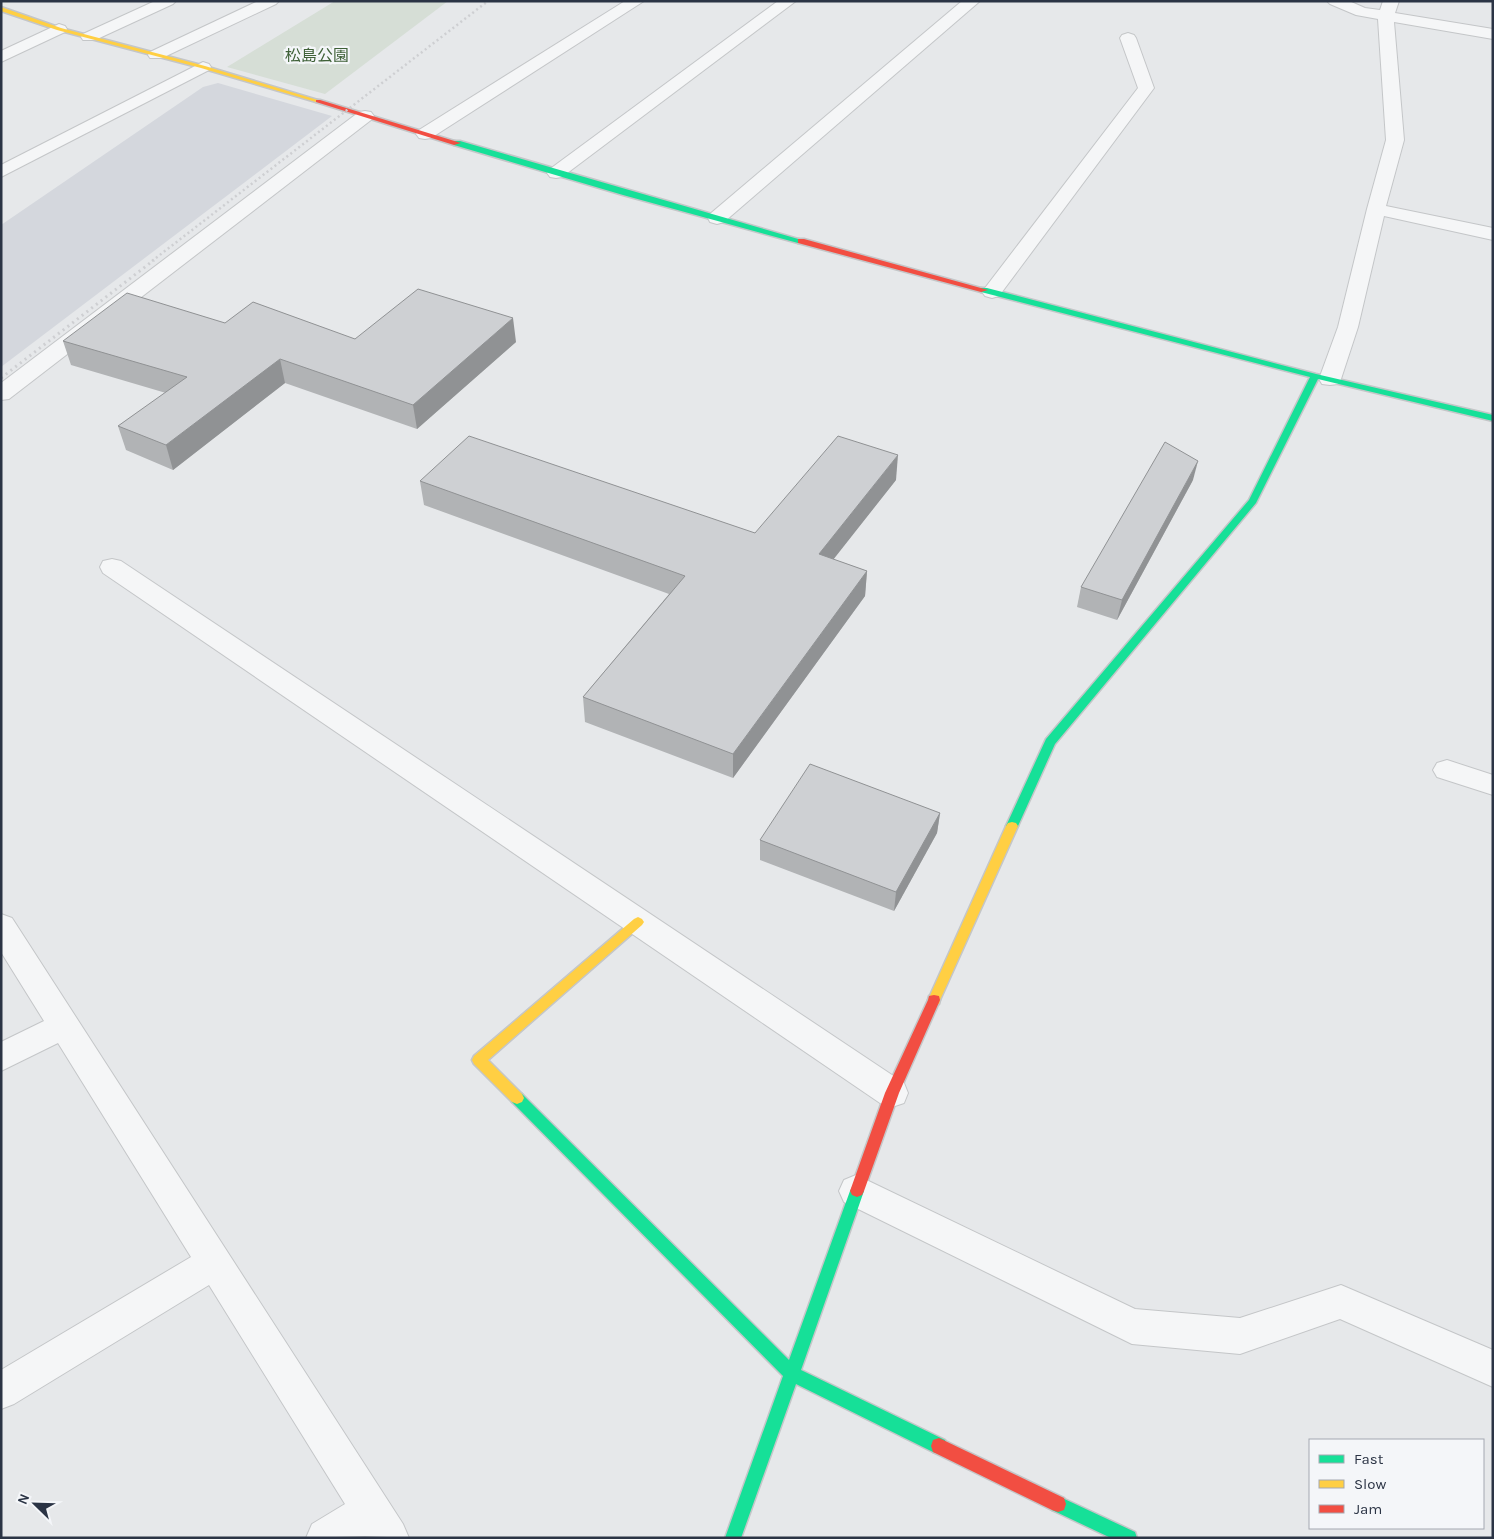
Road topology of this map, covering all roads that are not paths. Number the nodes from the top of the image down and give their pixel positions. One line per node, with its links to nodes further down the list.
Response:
1 (168, 1): 11 (street)
2 (271, 1): 13 (street)
3 (636, 1): 17 (street)
4 (788, 1): 19 (street)
5 (972, 1): 21 (street)
6 (1335, 1): 7 (street)
7 (1388, 8): 10 (street); 20 (street)
8 (1, 9): 9 (street)
9 (59, 29): 11 (street); 14 (street)
10 (1493, 34)
11 (89, 37): 13 (street)
12 (1128, 38): 23 (street)
13 (156, 55): 15 (street)
14 (1, 56)
15 (203, 67): 16 (street); 18 (street)
16 (365, 116): 17 (street); 25 (street)
17 (425, 134): 19 (street)
18 (1, 172)
19 (556, 173): 21 (street)
20 (1376, 209): 22 (street); 24 (street)
21 (717, 218): 23 (street)
22 (1493, 234)
23 (992, 292): 24 (street)
24 (1323, 378): 26 (street); 34 (street)
25 (1, 394)
26 (1493, 418)
27 (112, 567): 30 (street)
28 (1447, 770): 29 (street)
29 (1493, 785)
30 (638, 922): 34 (street); 38 (street)
31 (1, 926): 32 (street)
32 (64, 1026): 33 (street); 36 (street)
33 (1, 1057)
34 (892, 1093): 35 (street)
35 (856, 1191): 37 (street); 38 (street)
36 (215, 1262): 39 (street); 40 (street)
37 (1493, 1369)
38 (792, 1374): 42 (street); 43 (street)
39 (1, 1391)
40 (380, 1524): 41 (street)
41 (326, 1538)
42 (734, 1538)
43 (1129, 1538)

